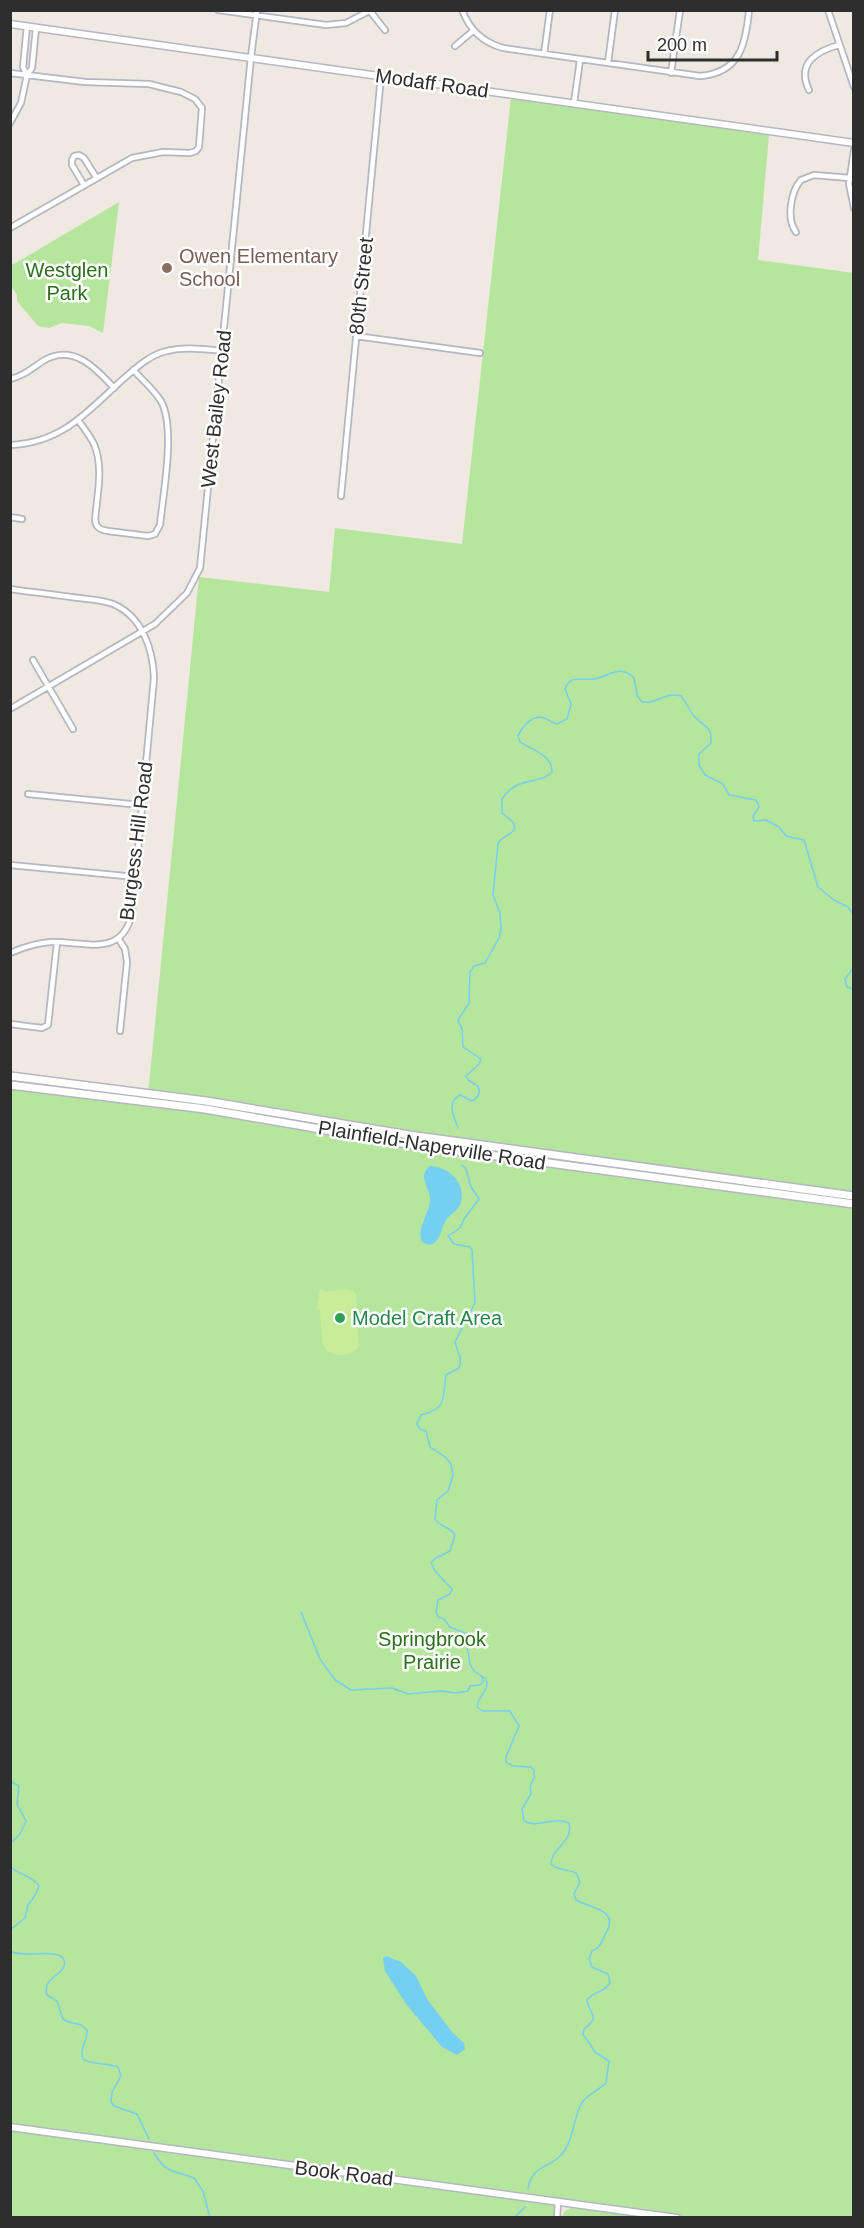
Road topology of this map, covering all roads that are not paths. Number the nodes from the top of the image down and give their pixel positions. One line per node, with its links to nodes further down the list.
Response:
1 (218, 10): 9 (street)
2 (462, 10): 14 (street)
3 (550, 10): 17 (street)
4 (615, 10): 20 (street)
5 (680, 10): 22 (street)
6 (749, 10): 22 (street)
7 (828, 10): 15 (street)
8 (370, 11): 9 (street); 13 (street)
9 (257, 13): 18 (street, West Bailey Road)
10 (10, 24): 11 (street, Modaff Road)
11 (27, 26): 12 (street, Modaff Road); 23 (street)
12 (36, 28): 18 (street, Modaff Road); 23 (street)
13 (385, 30)
14 (473, 31): 16 (street); 17 (street)
15 (839, 45): 25 (street); 26 (street)
16 (455, 46)
17 (544, 54): 19 (street)
18 (251, 57): 24 (street, Modaff Road); 38 (street, West Bailey Road)
19 (580, 60): 20 (street); 27 (street)
20 (608, 63): 22 (street)
21 (10, 73): 23 (street)
22 (671, 73)
23 (27, 75): 28 (street); 31 (street)
24 (381, 76): 27 (street, Modaff Road); 37 (street, 80th Street)
25 (854, 87)
26 (809, 90)
27 (574, 103): 29 (street, Modaff Road)
28 (10, 123)
29 (854, 143)
30 (854, 150): 32 (street)
31 (96, 177): 33 (street); 33 (street)
32 (850, 178): 34 (street); 36 (street)
33 (84, 184): 35 (street)
34 (854, 208)
35 (10, 228)
36 (796, 232)
37 (356, 336): 39 (street); 45 (street, 80th Street)
38 (223, 351): 40 (street); 49 (street, West Bailey Road)
39 (480, 353)
40 (133, 370): 42 (street); 43 (street)
41 (10, 379): 42 (street)
42 (114, 387): 43 (street)
43 (78, 420): 44 (street)
44 (10, 445)
45 (340, 496)
46 (10, 517): 47 (street)
47 (22, 519)
48 (10, 589): 49 (street)
49 (142, 632): 51 (street, West Bailey Road); 55 (street, Burgess Hill Road)
50 (33, 660): 51 (street)
51 (49, 687): 52 (street, West Bailey Road); 53 (street)
52 (10, 709)
53 (73, 729)
54 (28, 794): 55 (street)
55 (141, 805): 57 (street, Burgess Hill Road)
56 (10, 865): 57 (street)
57 (136, 877): 58 (street, Burgess Hill Road)
58 (118, 938): 59 (street, Burgess Hill Road); 62 (street)
59 (57, 942): 60 (street, Burgess Hill Road); 61 (street)
60 (10, 953)
61 (10, 1024)
62 (120, 1031)
63 (10, 1076): 65 (main road, Plainfield-Naperville Road)
64 (10, 1085): 66 (main road, Plainfield-Naperville Road)
65 (854, 1196)
66 (854, 1204)
67 (10, 2127): 68 (street, Book Road)
68 (558, 2202): 69 (street); 70 (street, Book Road)
69 (557, 2217)
70 (677, 2217)

